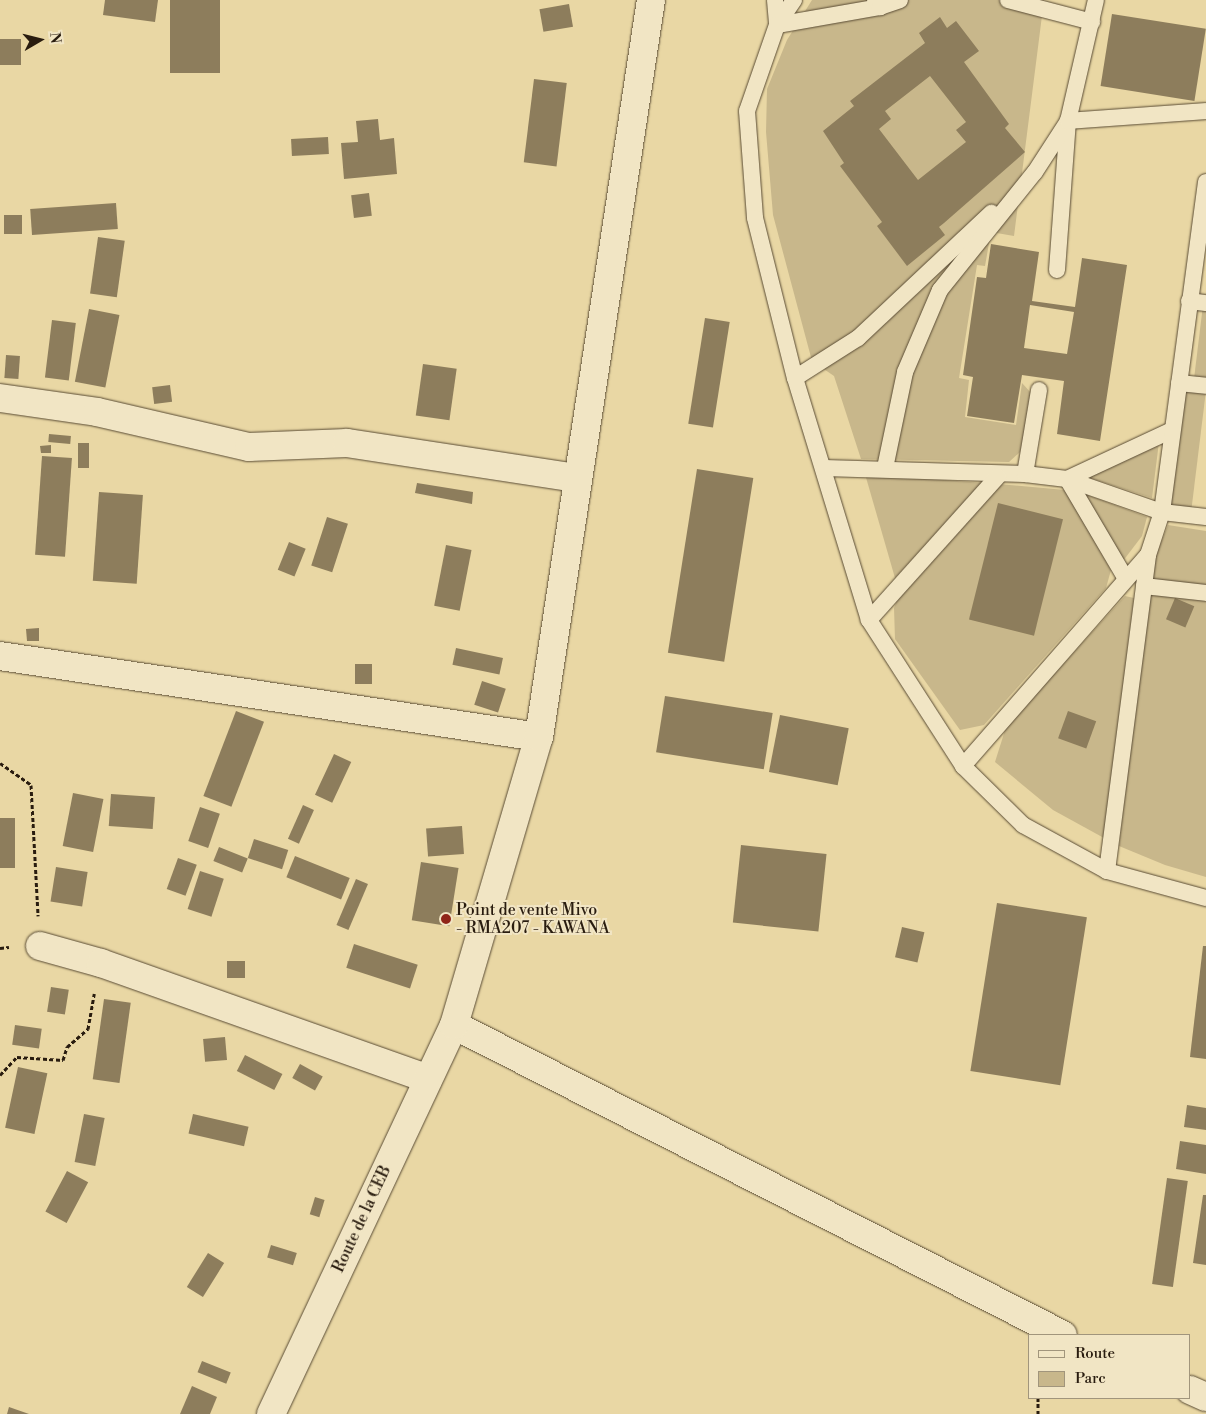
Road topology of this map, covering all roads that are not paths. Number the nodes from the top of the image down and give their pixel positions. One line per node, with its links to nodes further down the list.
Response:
1 (651, 0): 27 (street, Route de la CEB)
2 (775, 0): 9 (lane)
3 (794, 0): 9 (lane)
4 (900, 0): 7 (lane)
5 (1008, 0): 8 (lane)
6 (1096, 0): 8 (lane)
7 (877, 4): 9 (lane)
8 (1092, 22): 11 (lane)
9 (777, 25): 17 (lane)
10 (1206, 111): 11 (lane)
11 (1068, 121): 12 (lane); 14 (lane)
12 (1035, 172): 17 (lane); 24 (lane)
13 (1206, 182): 15 (lane)
14 (1057, 270)
15 (1189, 301): 16 (lane); 18 (lane)
16 (1206, 303)
17 (796, 378): 23 (lane)
18 (1178, 383): 19 (lane); 22 (lane)
19 (1206, 386)
20 (1039, 390): 25 (lane)
21 (0, 398): 27 (street)
22 (1172, 430): 28 (lane); 29 (lane)
23 (824, 468): 24 (lane); 35 (lane)
24 (885, 468): 26 (lane)
25 (1025, 474): 26 (lane); 28 (lane)
26 (998, 476): 35 (lane)
27 (576, 478): 37 (street, Route de la CEB)
28 (1067, 480): 29 (lane); 32 (lane)
29 (1162, 512): 30 (lane); 31 (lane)
30 (1206, 517)
31 (1148, 555): 32 (lane); 33 (lane)
32 (1126, 579): 38 (lane)
33 (1144, 586): 34 (lane); 39 (lane)
34 (1206, 593)
35 (869, 620): 38 (lane)
36 (0, 656): 37 (street)
37 (539, 737): 42 (street, Route de la CEB)
38 (963, 766): 39 (lane)
39 (1107, 871): 40 (lane)
40 (1206, 898)
41 (40, 946): 43 (street)
42 (454, 1025): 43 (street, Route de la CEB); 44 (street)
43 (428, 1079): 47 (street, Route de la CEB)
44 (1061, 1334)
45 (1191, 1390): 46 (street)
46 (1206, 1397)
47 (271, 1414)

